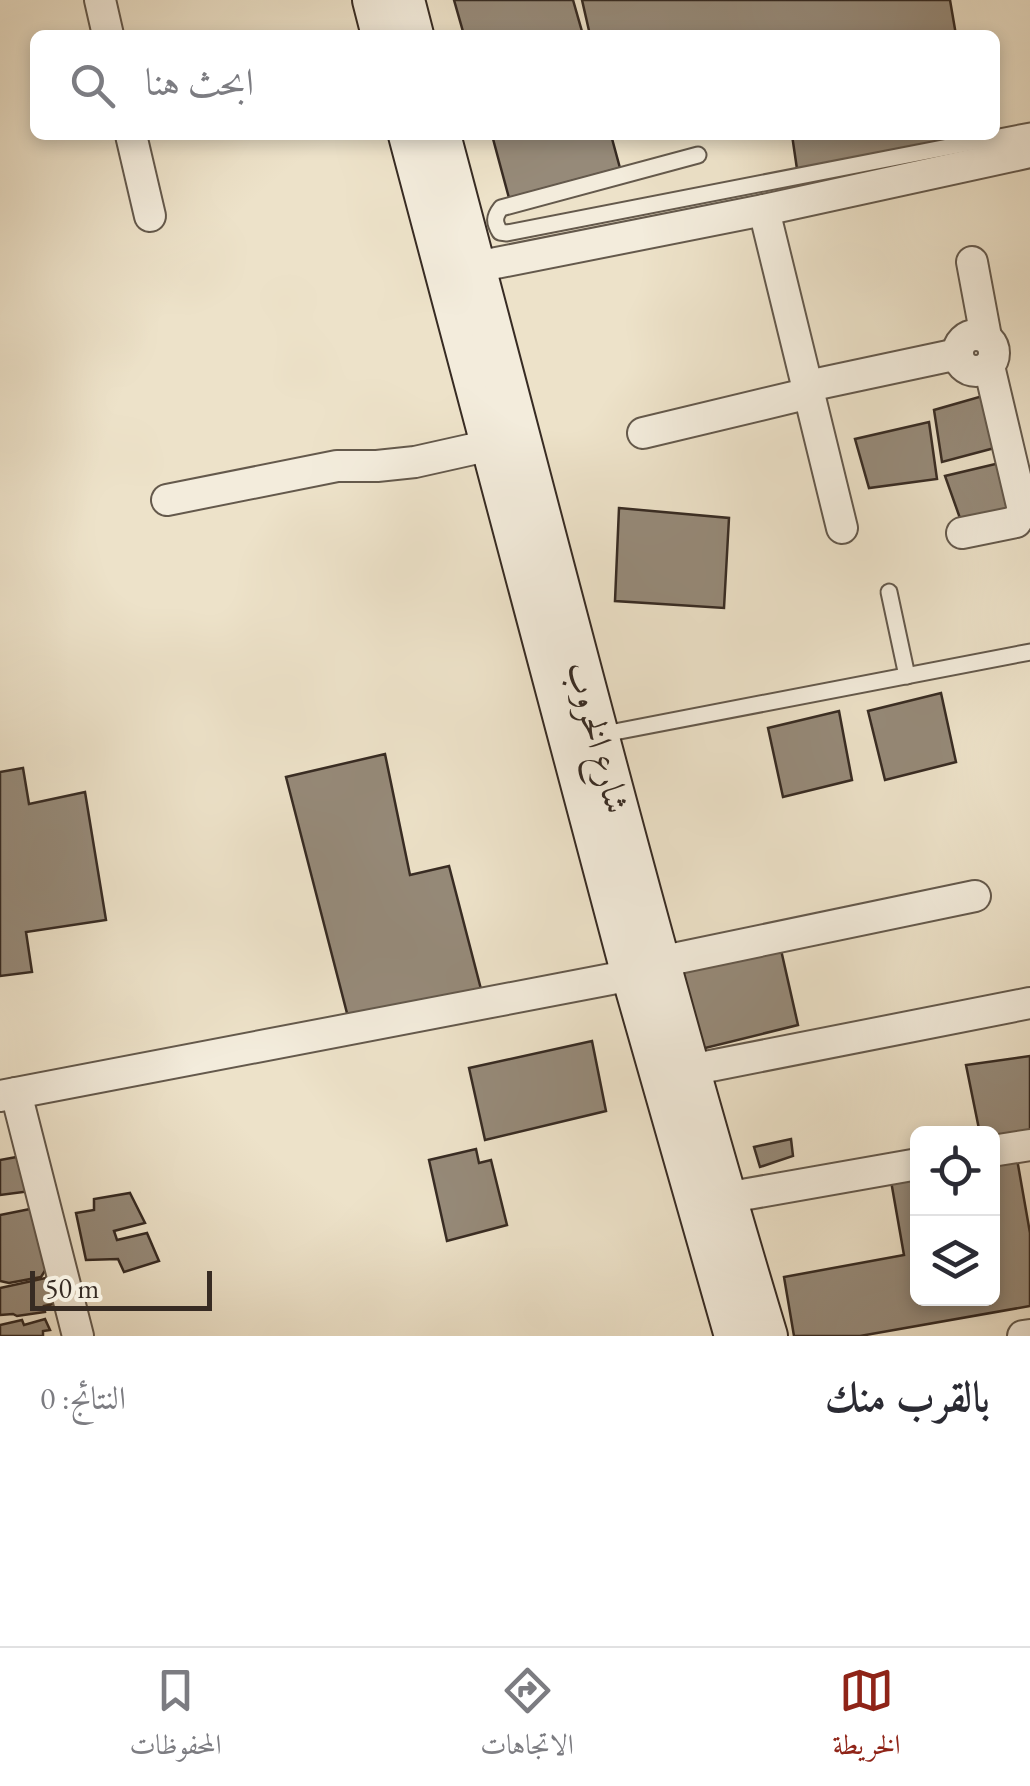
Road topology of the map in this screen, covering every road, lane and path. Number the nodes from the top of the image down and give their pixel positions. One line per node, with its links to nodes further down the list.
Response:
1 (100, 0): 4 (street)
2 (373, 0): 5 (main road)
3 (404, 0): 6 (main road)
4 (107, 30)
5 (381, 30)
6 (413, 30)
7 (1030, 131): 8 (lane)
8 (1000, 137)
9 (132, 140): 16 (street)
10 (410, 140): 22 (main road, شارع الخروب)
11 (442, 140): 17 (main road, شارع الخروب)
12 (984, 140): 17 (lane)
13 (1030, 152): 15 (street)
14 (698, 155): 17 (lane)
15 (764, 210): 17 (street); 20 (street)
16 (150, 216)
17 (479, 241): 29 (main road, شارع الخروب)
18 (972, 262): 19 (street)
19 (987, 352): 20 (street); 25 (street)
20 (809, 389): 21 (street); 24 (street)
21 (643, 433)
22 (490, 445): 23 (street); 31 (main road, شارع الخروب)
23 (167, 500)
24 (842, 528)
25 (962, 533)
26 (889, 592): 28 (lane)
27 (1030, 652): 28 (lane)
28 (907, 676): 29 (lane)
29 (599, 734): 31 (main road, شارع الخروب)
30 (976, 896): 31 (street)
31 (646, 968): 33 (main road, شارع الخروب); 34 (street); 40 (main road, شارع الخروب)
32 (1030, 1003): 33 (street)
33 (690, 1070): 38 (main road, شارع الخروب)
34 (8, 1094): 39 (street)
35 (1030, 1145): 36 (street)
36 (1000, 1150)
37 (910, 1165): 38 (street)
38 (725, 1198): 41 (main road, شارع الخروب)
39 (78, 1336)
40 (735, 1336)
41 (767, 1336)

